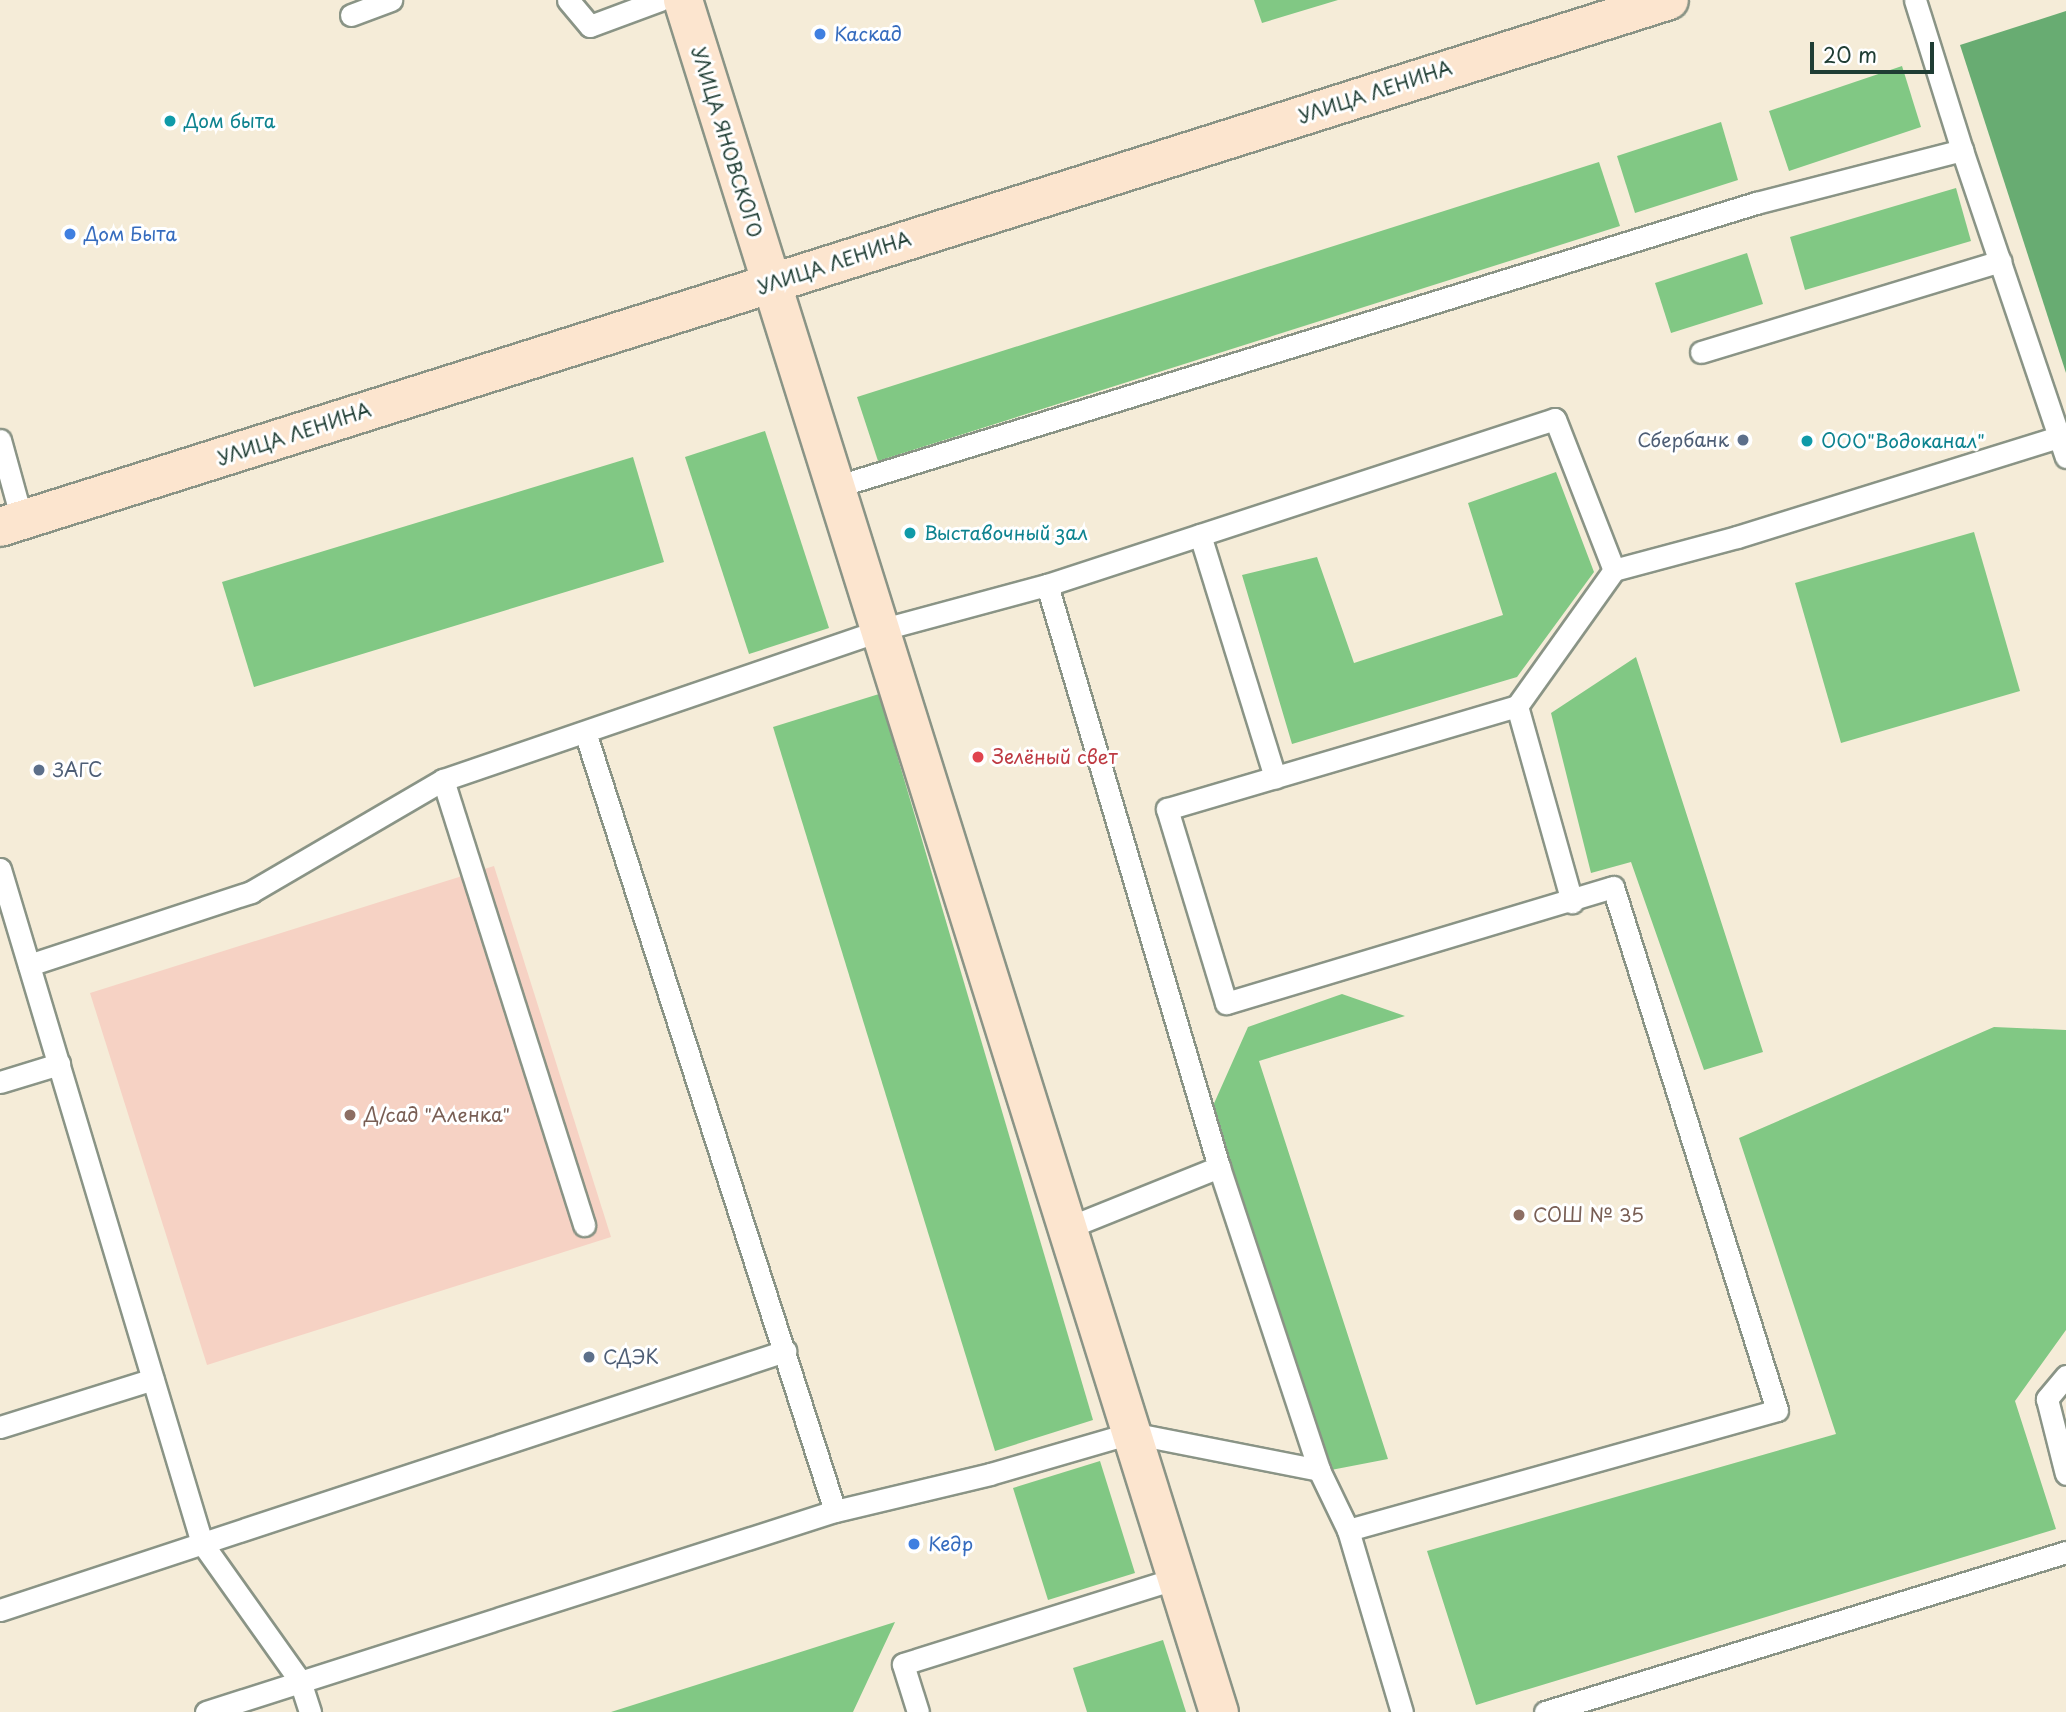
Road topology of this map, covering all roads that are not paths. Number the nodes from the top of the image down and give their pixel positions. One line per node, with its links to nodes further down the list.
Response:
1 (391, 0): 7 (lane)
2 (568, 0): 3 (lane)
3 (660, 0)
4 (682, 0): 10 (main road, УЛИЦА ЯНОВСКОГО)
5 (1669, 0): 10 (main road, УЛИЦА ЛЕНИНА)
6 (1915, 0): 8 (lane)
7 (351, 15)
8 (1962, 150): 9 (lane); 14 (lane)
9 (2001, 261): 11 (lane); 13 (lane)
10 (772, 283): 14 (main road, УЛИЦА ЯНОВСКОГО); 15 (main road, УЛИЦА ЛЕНИНА)
11 (1701, 352)
12 (0, 440): 15 (lane)
13 (2063, 447): 17 (lane)
14 (835, 487): 19 (main road, УЛИЦА ЯНОВСКОГО)
15 (11, 524)
16 (1200, 535): 17 (lane); 18 (lane); 22 (lane)
17 (1614, 570): 20 (lane)
18 (1047, 585): 19 (lane); 30 (lane)
19 (880, 630): 21 (lane); 32 (main road, УЛИЦА ЯНОВСКОГО)
20 (1517, 706): 22 (lane); 25 (lane)
21 (586, 732): 23 (lane); 33 (lane)
22 (1275, 778): 25 (lane)
23 (443, 780): 27 (lane); 31 (lane)
24 (0, 869): 26 (lane)
25 (1572, 902): 42 (lane)
26 (5, 905): 27 (lane)
27 (29, 965): 28 (lane)
28 (59, 1064): 29 (lane); 35 (lane)
29 (0, 1082)
30 (1219, 1167): 32 (lane); 39 (lane)
31 (584, 1224)
32 (1067, 1228): 38 (main road, УЛИЦА ЯНОВСКОГО)
33 (785, 1351): 41 (lane); 43 (lane)
34 (2066, 1376): 36 (lane)
35 (153, 1378): 37 (lane); 43 (lane)
36 (2057, 1396): 40 (lane)
37 (0, 1427)
38 (1131, 1433): 39 (lane); 41 (lane); 45 (main road, УЛИЦА ЯНОВСКОГО)
39 (1319, 1470): 42 (lane)
40 (2066, 1474)
41 (835, 1511): 47 (lane)
42 (1348, 1530): 52 (lane)
43 (202, 1543): 46 (lane); 47 (lane)
44 (2066, 1552): 53 (lane)
45 (1177, 1578): 50 (lane); 51 (main road, УЛИЦА ЯНОВСКОГО)
46 (0, 1610)
47 (300, 1681): 48 (lane); 49 (lane)
48 (206, 1712)
49 (310, 1712)
50 (918, 1712)
51 (1219, 1712)
52 (1402, 1712)
53 (1545, 1712)

